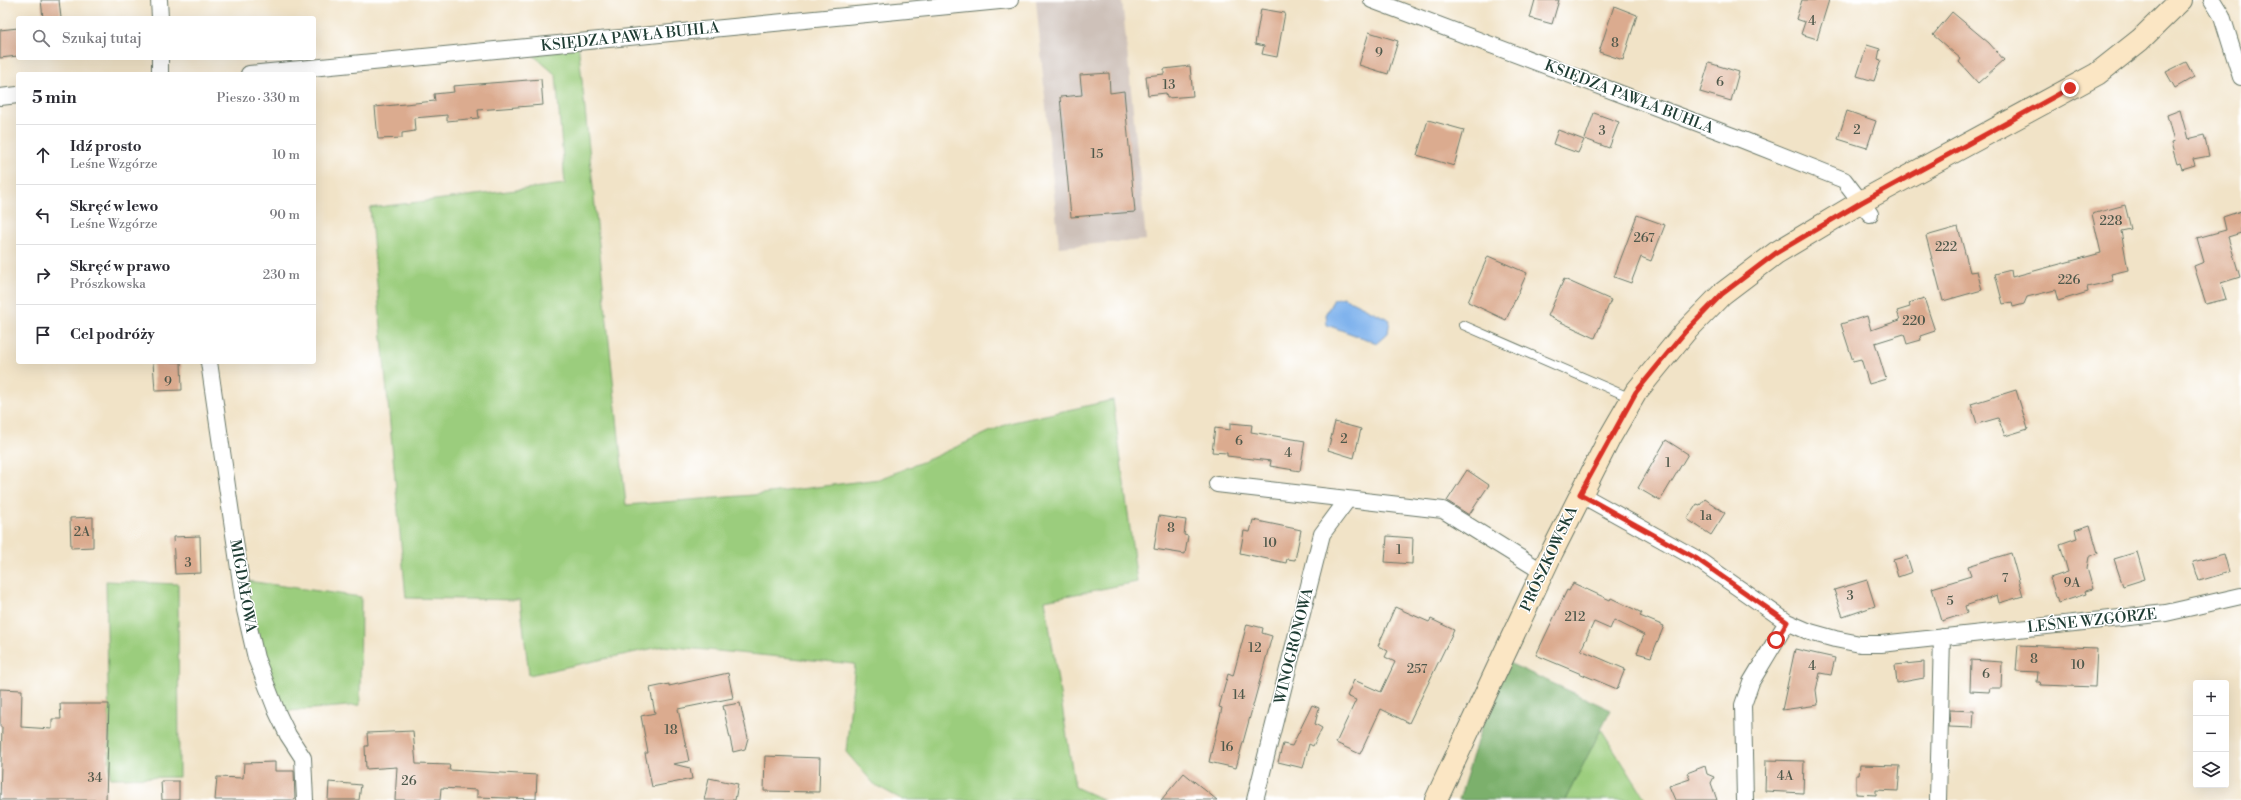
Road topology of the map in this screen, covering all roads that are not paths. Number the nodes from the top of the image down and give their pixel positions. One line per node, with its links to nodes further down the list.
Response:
1 (159, 0): 6 (street)
2 (1010, 0): 9 (street, KSIĘDZA PAWŁA BUHLA)
3 (1372, 0): 13 (street, KSIĘDZA PAWŁA BUHLA)
4 (2181, 0): 13 (main road, PRÓSZKOWSKA)
5 (2212, 0): 10 (street)
6 (160, 16)
7 (160, 60): 8 (street)
8 (160, 72)
9 (270, 72)
10 (2241, 77)
11 (16, 95): 12 (street)
12 (0, 97)
13 (1866, 208): 16 (main road, PRÓSZKOWSKA)
14 (1463, 325): 16 (lane)
15 (209, 364): 24 (street, MIGDAŁOWA)
16 (1632, 399): 18 (main road, PRÓSZKOWSKA)
17 (1217, 484): 19 (street)
18 (1580, 494): 20 (main road, PRÓSZKOWSKA); 22 (street, LEŚNE WZGÓRZE)
19 (1348, 499): 20 (street); 25 (street, WINOGRONOWA)
20 (1543, 572): 26 (main road, PRÓSZKOWSKA)
21 (2241, 596): 23 (street, LEŚNE WZGÓRZE)
22 (1787, 622): 23 (street, LEŚNE WZGÓRZE); 27 (street)
23 (1942, 637): 28 (street)
24 (305, 800)
25 (1255, 800)
26 (1436, 800)
27 (1745, 800)
28 (1938, 800)

